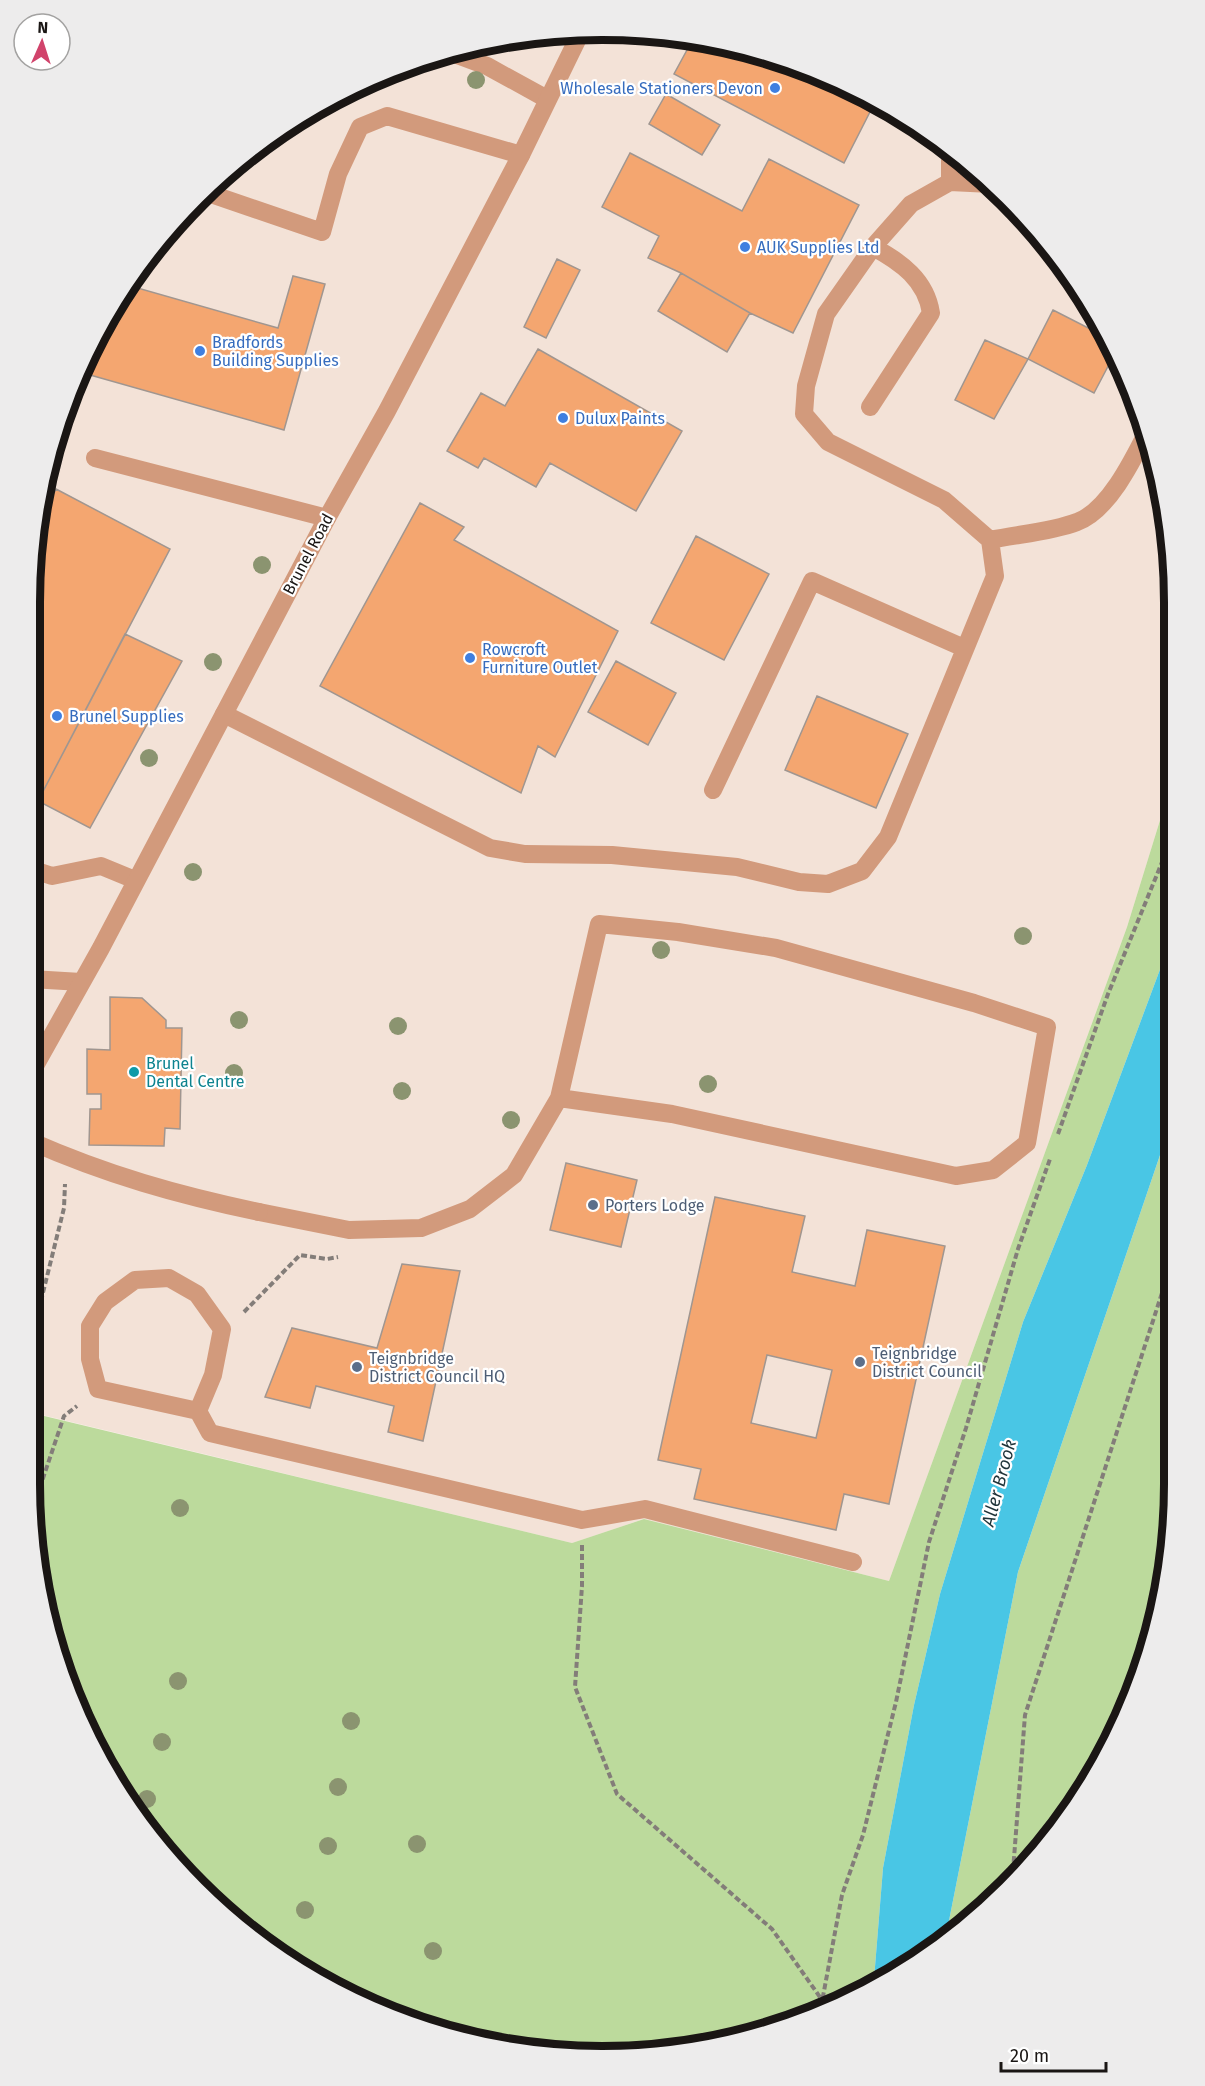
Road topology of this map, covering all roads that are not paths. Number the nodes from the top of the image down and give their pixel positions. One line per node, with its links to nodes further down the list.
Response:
1 (576, 41): 3 (street, Brunel Road)
2 (465, 58): 3 (street)
3 (548, 99): 4 (street, Brunel Road)
4 (521, 155): 8 (street); 13 (street, Brunel Road)
5 (950, 161): 6 (street)
6 (950, 182): 7 (street); 9 (street)
7 (977, 183)
8 (215, 196)
9 (873, 247): 10 (street); 14 (street)
10 (870, 407)
11 (1141, 443): 14 (street)
12 (95, 458): 13 (street)
13 (327, 518): 16 (street, Brunel Road)
14 (990, 540): 15 (street)
15 (964, 648): 16 (street); 17 (street)
16 (224, 714): 19 (street, Brunel Road)
17 (713, 790)
18 (40, 871): 19 (street)
19 (135, 880): 21 (street, Brunel Road)
20 (40, 980): 21 (street)
21 (81, 982): 22 (street, Brunel Road)
22 (40, 1057)
23 (560, 1098): 23 (street); 24 (street)
24 (40, 1145)
25 (198, 1411): 25 (street); 26 (street)
26 (853, 1562)

